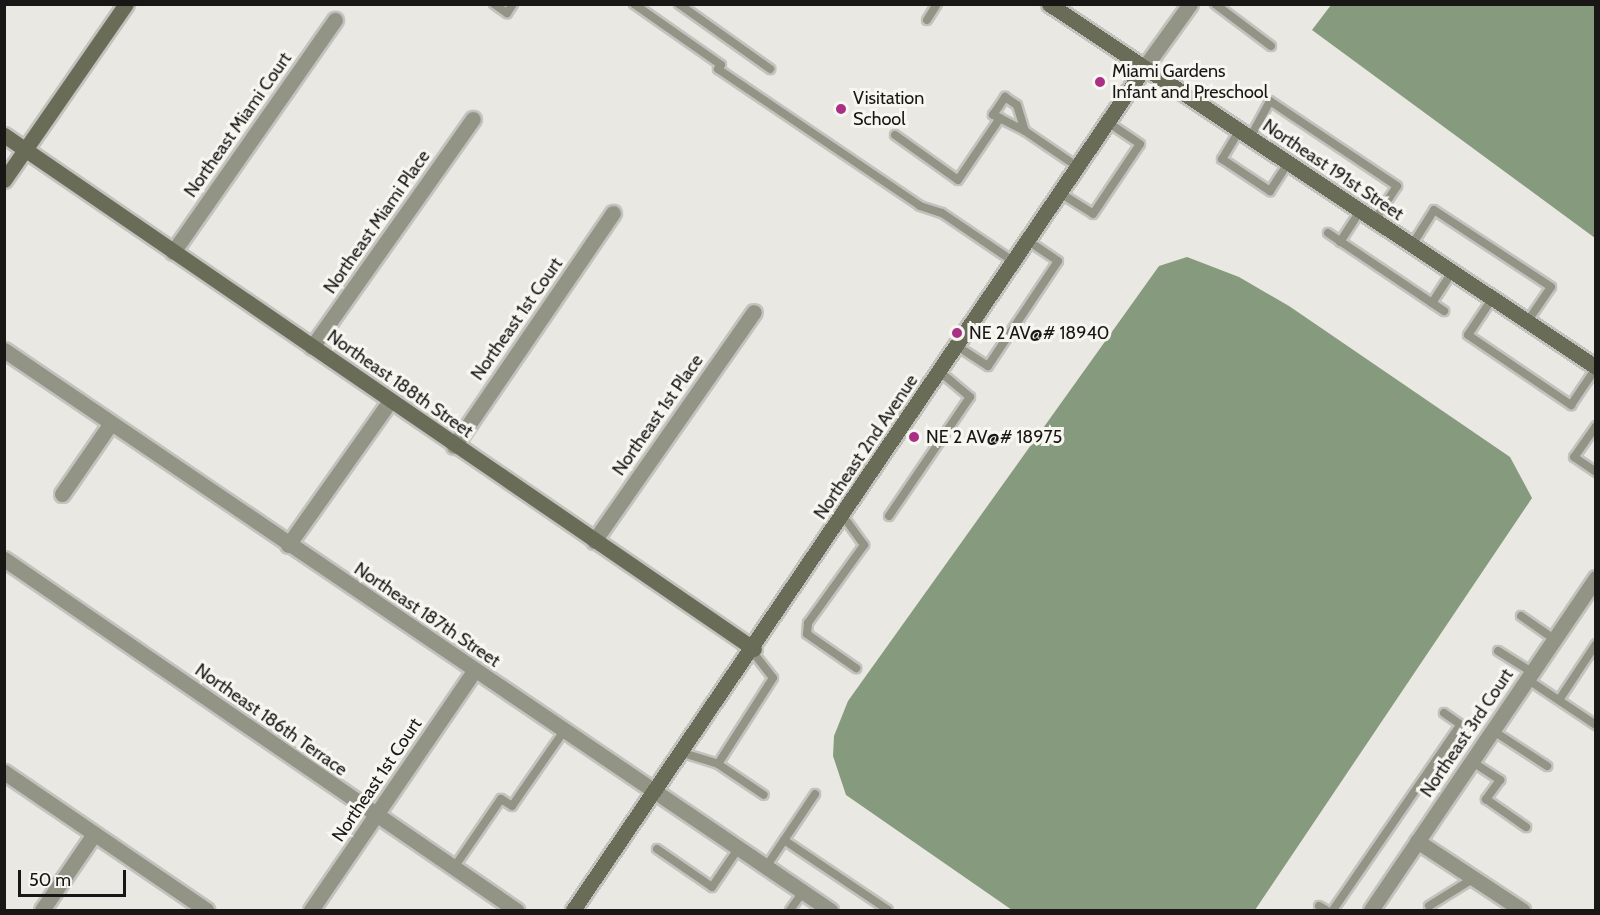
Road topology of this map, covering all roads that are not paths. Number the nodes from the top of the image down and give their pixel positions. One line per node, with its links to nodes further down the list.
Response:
1 (494, 4): 2 (lane)
2 (513, 4)
3 (634, 4): 35 (lane)
4 (679, 4): 14 (lane)
5 (938, 4): 11 (lane)
6 (1049, 4): 13 (street, Northeast 191st Street)
7 (1190, 4): 13 (street, Northeast 2nd Avenue)
8 (1215, 4): 12 (lane)
9 (120, 7): 22 (street)
10 (335, 20): 34 (street, Northeast Miami Court)
11 (927, 20)
12 (1271, 46)
13 (1144, 68): 17 (street, Northeast 2nd Avenue); 21 (street, Northeast 191st Street)
14 (770, 69)
15 (473, 118): 43 (street, Northeast Miami Place)
16 (1000, 118): 18 (lane); 18 (lane); 20 (lane)
17 (1107, 122): 24 (street, Northeast 2nd Avenue); 26 (lane)
18 (1025, 131): 24 (lane)
19 (4, 135): 22 (street, Northeast 188th Street)
20 (895, 135)
21 (1245, 135): 23 (street, Northeast 191st Street); 23 (lane); 29 (lane)
22 (26, 150): 25 (street); 34 (street, Northeast 188th Street)
23 (1288, 163): 27 (street, Northeast 191st Street)
24 (1078, 166): 26 (street, Northeast 2nd Avenue)
25 (4, 180)
26 (1060, 193): 31 (street, Northeast 2nd Avenue)
27 (1360, 211): 29 (street, Northeast 191st Street); 32 (lane)
28 (613, 213): 50 (street, Northeast 1st Court)
29 (1374, 221): 33 (street, Northeast 191st Street)
30 (1328, 233): 32 (lane)
31 (1028, 241): 35 (street, Northeast 2nd Avenue); 42 (lane)
32 (1340, 242): 38 (lane)
33 (1412, 245): 36 (street, Northeast 191st Street); 41 (lane)
34 (173, 252): 43 (street, Northeast 188th Street)
35 (1014, 262): 42 (street, Northeast 2nd Avenue)
36 (1452, 272): 37 (street, Northeast 191st Street); 38 (lane)
37 (1492, 299): 41 (street, Northeast 191st Street); 45 (lane)
38 (1432, 303): 39 (lane)
39 (1444, 311)
40 (754, 312): 55 (street, Northeast 1st Place)
41 (1527, 322): 45 (street, Northeast 191st Street)
42 (957, 346): 46 (street, Northeast 2nd Avenue)
43 (312, 347): 47 (street, Northeast 188th Street)
44 (4, 350): 48 (street, Northeast 187th Street)
45 (1596, 368)
46 (940, 372): 53 (street, Northeast 2nd Avenue); 54 (lane)
47 (390, 401): 50 (street, Northeast 188th Street); 56 (street)
48 (111, 423): 52 (street); 56 (street, Northeast 187th Street)
49 (1596, 426): 51 (lane)
50 (454, 446): 55 (street, Northeast 188th Street)
51 (1596, 472)
52 (62, 494)
53 (843, 516): 62 (street, Northeast 2nd Avenue); 64 (lane)
54 (889, 516)
55 (594, 541): 62 (street, Northeast 188th Street)
56 (288, 544): 65 (street, Northeast 187th Street)
57 (6, 565): 80 (street, Northeast 186th Terrace)
58 (1596, 578): 60 (street, Northeast 3rd Court)
59 (1521, 616): 60 (lane)
60 (1554, 639): 66 (street, Northeast 3rd Court)
61 (1596, 644): 67 (lane)
62 (753, 650): 72 (street, Northeast 2nd Avenue); 74 (lane)
63 (1498, 651): 66 (lane)
64 (856, 668)
65 (474, 671): 71 (street, Northeast 187th Street); 80 (street, Northeast 1st Court)
66 (1529, 676): 67 (lane); 70 (street, Northeast 3rd Court)
67 (1559, 700): 69 (lane)
68 (1444, 713): 100 (lane)
69 (1596, 725)
70 (1492, 730): 73 (street, Northeast 3rd Court); 75 (lane)
71 (564, 731): 77 (street, Northeast 187th Street); 88 (lane)
72 (683, 753): 74 (lane); 77 (street, Northeast 2nd Avenue)
73 (1471, 761): 81 (lane); 84 (street, Northeast 3rd Court)
74 (718, 764): 79 (lane)
75 (1547, 766)
76 (4, 772): 82 (street)
77 (656, 794): 86 (street, Northeast 187th Street); 96 (street, Northeast 2nd Avenue)
78 (815, 794): 83 (lane)
79 (764, 795)
80 (376, 816): 88 (street, Northeast 186th Terrace); 94 (street, Northeast 1st Court)
81 (1526, 827)
82 (94, 834): 92 (street); 93 (street)
83 (784, 840): 87 (lane); 99 (lane)
84 (1417, 841): 89 (street); 101 (street, Northeast 3rd Court)
85 (657, 849): 86 (lane)
86 (738, 849): 87 (street, Northeast 187th Street)
87 (766, 867): 90 (street, Northeast 187th Street)
88 (453, 868): 95 (street, Northeast 186th Terrace)
89 (1474, 878): 91 (lane); 102 (street)
90 (803, 892): 97 (lane); 98 (street, Northeast 187th Street)
91 (1429, 906)
92 (42, 910)
93 (206, 910)
94 (311, 910)
95 (516, 910)
96 (573, 910)
97 (790, 910)
98 (830, 910)
99 (888, 910)
100 (1333, 910)
101 (1371, 910)
102 (1522, 910)

